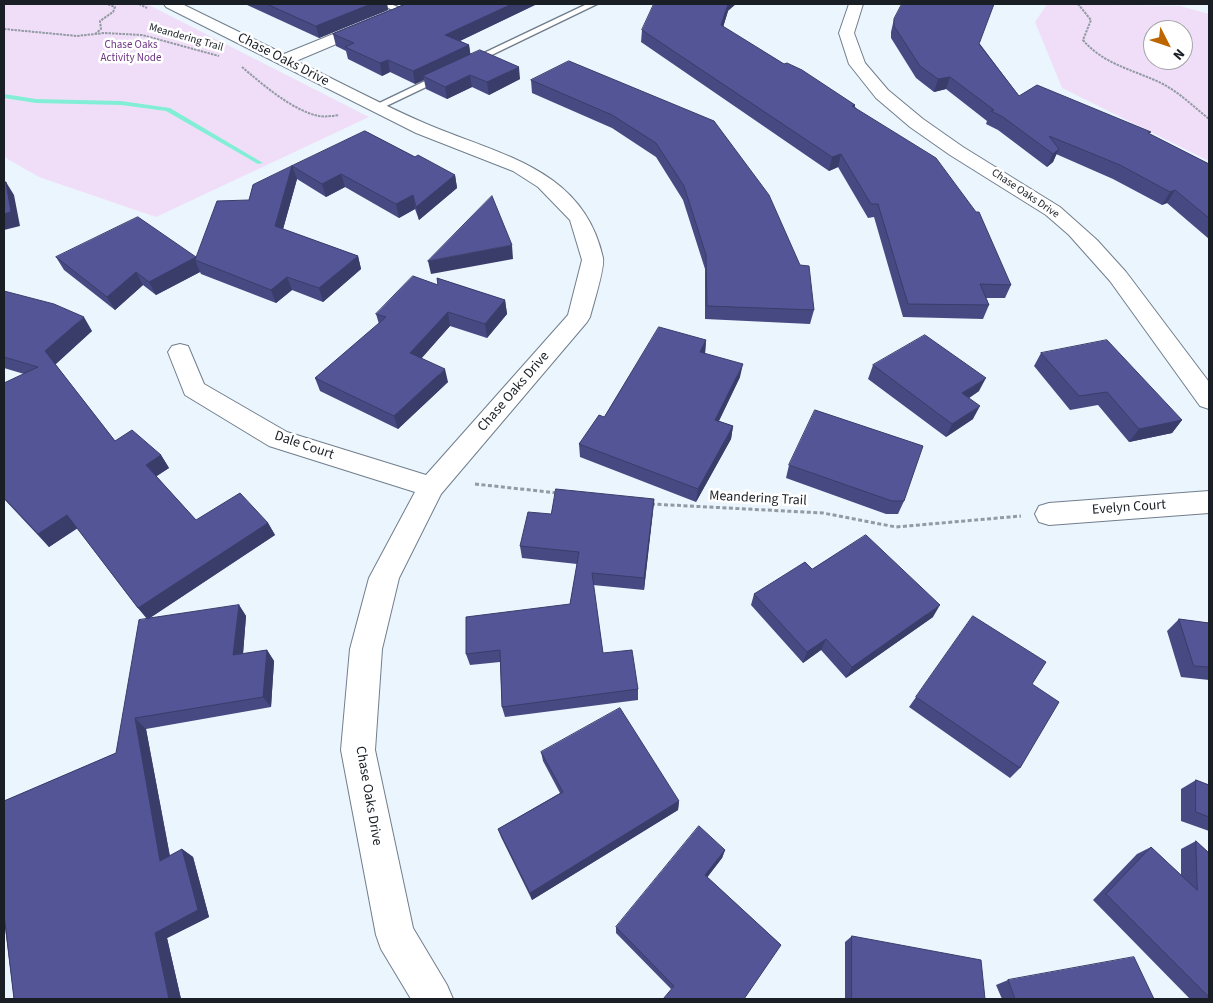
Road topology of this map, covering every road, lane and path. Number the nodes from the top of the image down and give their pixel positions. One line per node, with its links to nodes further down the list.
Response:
1 (107, 4): 10 (path)
2 (170, 4): 12 (street, Chase Oaks Drive)
3 (384, 4): 8 (lane)
4 (419, 4): 8 (street)
5 (593, 4): 14 (lane)
6 (856, 4): 17 (street, Chase Oaks Drive)
7 (1078, 4): 15 (path)
8 (402, 11): 12 (street)
9 (4, 29): 10 (path, Meandering Trail)
10 (95, 34): 11 (path, Meandering Trail)
11 (223, 57)
12 (284, 60): 14 (street, Chase Oaks Drive)
13 (236, 62): 14 (path, Meandering Trail)
14 (376, 107): 19 (street, Chase Oaks Drive)
15 (1209, 119)
16 (180, 352): 19 (street, Dale Court)
17 (1209, 400)
18 (471, 483): 20 (path)
19 (431, 487): 24 (street, Chase Oaks Drive)
20 (562, 494)
21 (1209, 502): 23 (street, Evelyn Court)
22 (648, 503): 23 (path, Meandering Trail)
23 (1049, 514)
24 (432, 999)

